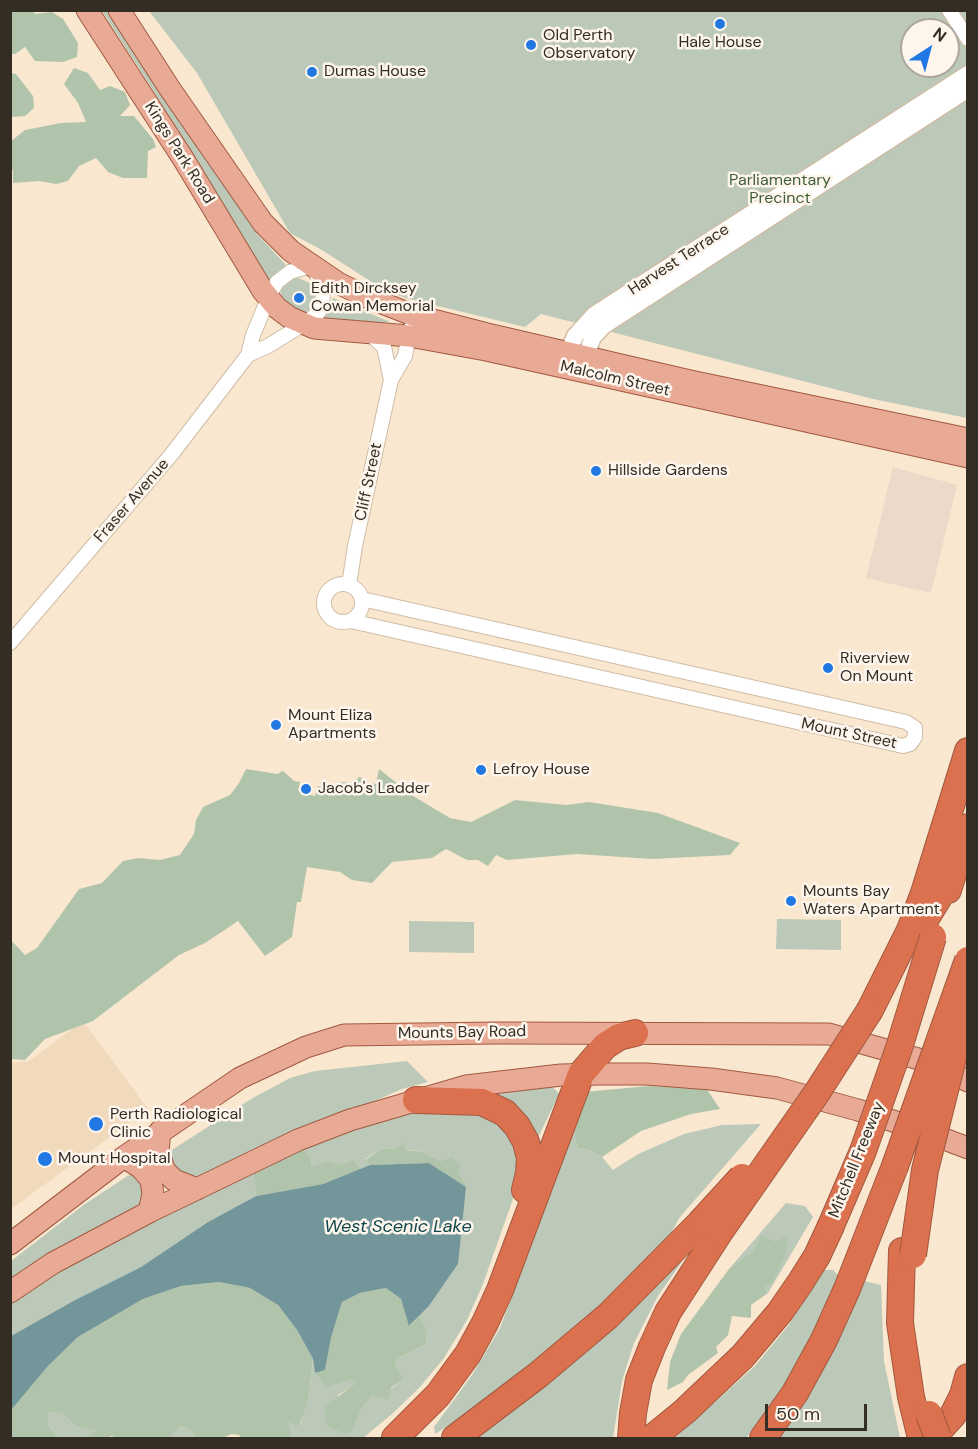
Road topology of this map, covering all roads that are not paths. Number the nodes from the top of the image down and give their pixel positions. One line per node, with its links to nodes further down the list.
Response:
1 (87, 10): 8 (main road, Kings Park Road)
2 (119, 10): 7 (main road, Kings Park Road)
3 (949, 10): 4 (street)
4 (968, 39)
5 (968, 74): 14 (street, Harvest Terrace)
6 (968, 89): 14 (street, Harvest Terrace)
7 (313, 268): 8 (street, Fraser Avenue); 9 (main road, Malcolm Street); 10 (street, Fraser Avenue)
8 (268, 298): 10 (main road, Malcolm Street); 13 (street, Fraser Avenue)
9 (412, 315): 12 (street, Cliff Street); 14 (main road, Malcolm Street)
10 (304, 324): 11 (main road, Malcolm Street); 13 (street, Fraser Avenue)
11 (370, 334): 12 (main road, Malcolm Street); 15 (street, Cliff Street)
12 (409, 336): 14 (main road, Malcolm Street); 15 (street, Cliff Street)
13 (248, 355): 22 (street, Fraser Avenue)
14 (574, 361): 16 (main road, Malcolm Street); 17 (main road, Malcolm Street)
15 (391, 380): 18 (street, Cliff Street)
16 (968, 439)
17 (968, 458)
18 (349, 585): 19 (street); 20 (street)
19 (362, 599): 20 (street); 21 (street, Mount Street)
20 (351, 621): 23 (street, Mount Street)
21 (519, 634): 23 (street); 24 (street, Mount Street)
22 (10, 642)
23 (513, 659): 25 (street, Mount Street)
24 (663, 667): 25 (street); 25 (street, Mount Street)
25 (658, 691)
26 (968, 751): 28 (highway)
27 (968, 827): 28 (highway, Mitchell Freeway)
28 (920, 933): 41 (highway, bridge); 51 (highway, Mitchell Freeway, bridge)
29 (968, 960): 35 (highway, bridge)
30 (968, 998): 43 (highway, bridge)
31 (635, 1033): 32 (highway); 33 (main road, Mounts Bay Road); 36 (main road, Mounts Bay Road)
32 (581, 1074): 34 (main road); 37 (main road); 44 (highway)
33 (968, 1081)
34 (416, 1100): 39 (main road); 44 (highway)
35 (919, 1102): 43 (highway); 52 (highway, bridge)
36 (160, 1131): 38 (main road, Mounts Bay Road); 39 (main road)
37 (968, 1148)
38 (124, 1157): 40 (main road); 42 (main road, Mounts Bay Road)
39 (197, 1189): 40 (main road)
40 (149, 1212): 45 (main road)
41 (711, 1227): 49 (highway); 50 (highway)
42 (10, 1244)
43 (908, 1253): 47 (highway)
44 (500, 1290): 48 (highway)
45 (10, 1292)
46 (968, 1377): 47 (highway)
47 (929, 1424): 53 (highway)
48 (395, 1438)
49 (455, 1438)
50 (631, 1438)
51 (652, 1438)
52 (763, 1438)
53 (921, 1438)

